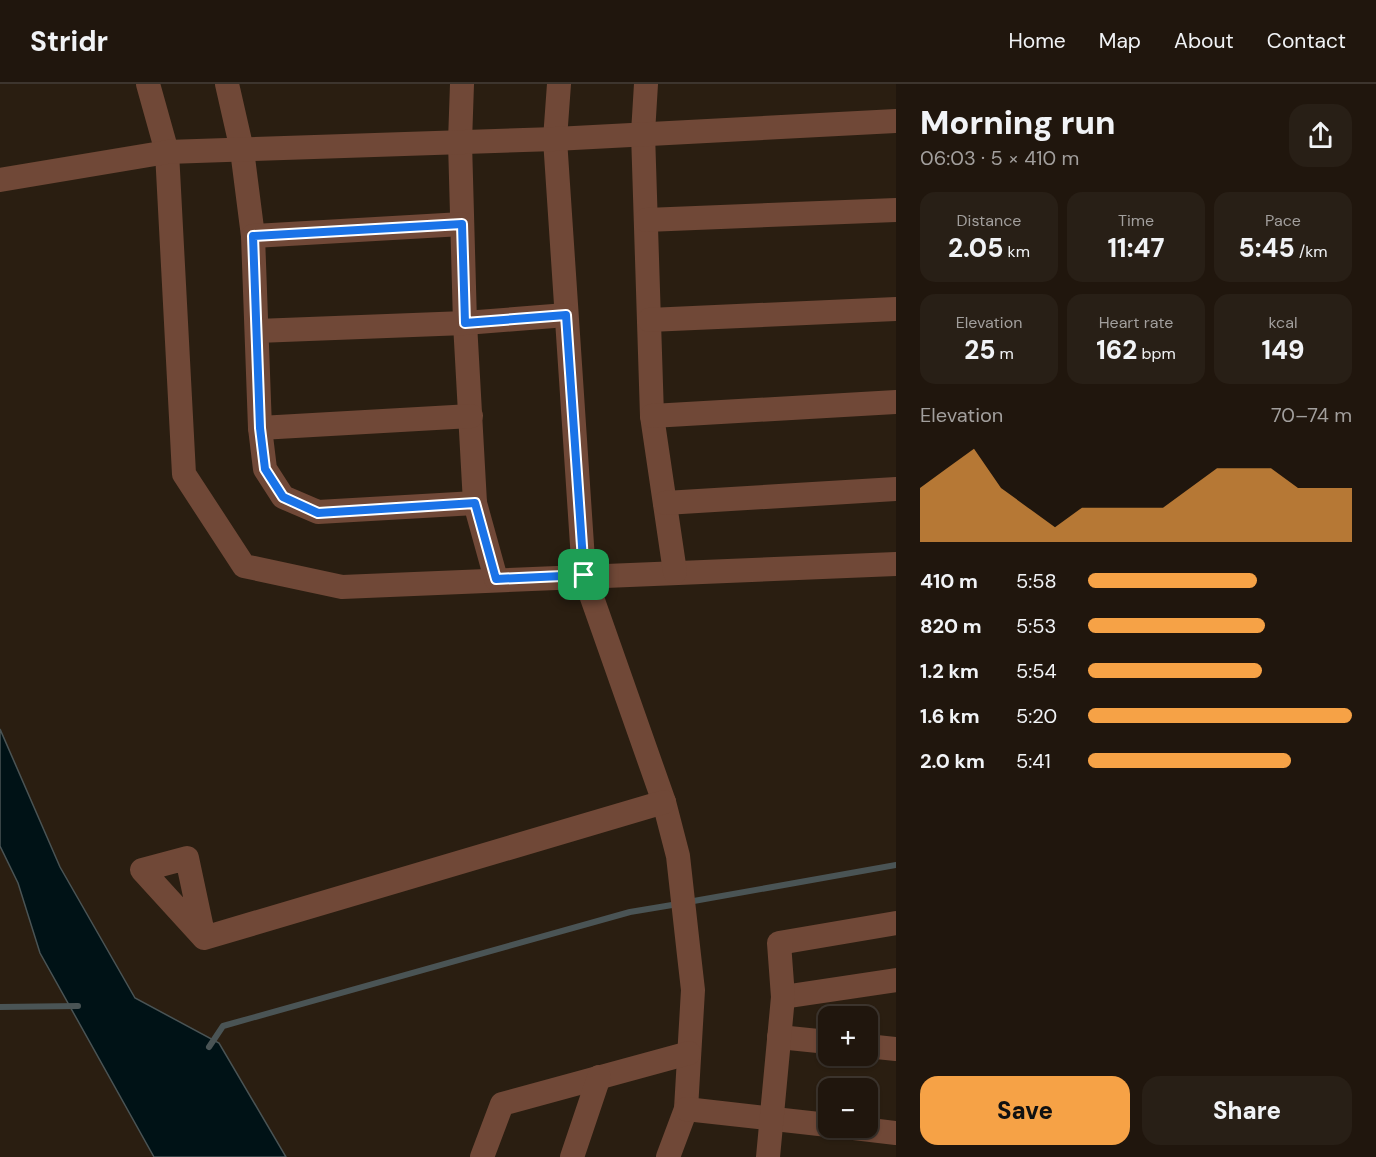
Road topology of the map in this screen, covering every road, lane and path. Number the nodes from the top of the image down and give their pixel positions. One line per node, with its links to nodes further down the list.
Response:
1 (148, 84): 11 (street)
2 (226, 84): 10 (street)
3 (559, 84): 8 (street)
4 (646, 84): 7 (street)
5 (456, 87): 9 (street)
6 (896, 121): 7 (street)
7 (643, 133): 8 (street); 14 (street)
8 (555, 139): 9 (street); 18 (street)
9 (460, 142): 10 (street); 15 (street)
10 (242, 150): 11 (street); 16 (street)
11 (167, 152): 12 (street); 32 (street)
12 (0, 180)
13 (896, 210): 14 (street)
14 (646, 220): 19 (street)
15 (462, 224): 16 (street); 20 (street)
16 (253, 236): 21 (street)
17 (896, 309): 19 (street)
18 (566, 315): 20 (street); 31 (street)
19 (649, 320): 24 (street)
20 (465, 323): 21 (street); 23 (street)
21 (257, 331): 25 (street)
22 (896, 402): 24 (street)
23 (471, 416): 25 (street); 27 (street)
24 (652, 416): 28 (street)
25 (260, 428): 27 (street)
26 (896, 489): 28 (street)
27 (475, 503): 32 (street)
28 (665, 503): 30 (street)
29 (896, 564): 30 (street)
30 (675, 572): 31 (street)
31 (584, 575): 32 (street); 33 (street)
32 (496, 579)
33 (664, 802): 35 (street); 42 (street)
34 (896, 923): 37 (street)
35 (204, 938)
36 (896, 980): 37 (street)
37 (783, 997): 38 (street)
38 (779, 1037): 39 (street); 45 (street)
39 (818, 1041)
40 (878, 1047): 41 (street)
41 (896, 1049)
42 (690, 1053): 43 (street); 44 (street)
43 (599, 1077): 49 (street); 50 (street)
44 (686, 1109): 45 (street); 51 (street)
45 (773, 1119): 46 (street); 52 (street)
46 (818, 1124)
47 (878, 1131): 48 (street)
48 (896, 1133)
49 (482, 1157)
50 (572, 1157)
51 (668, 1157)
52 (768, 1157)

